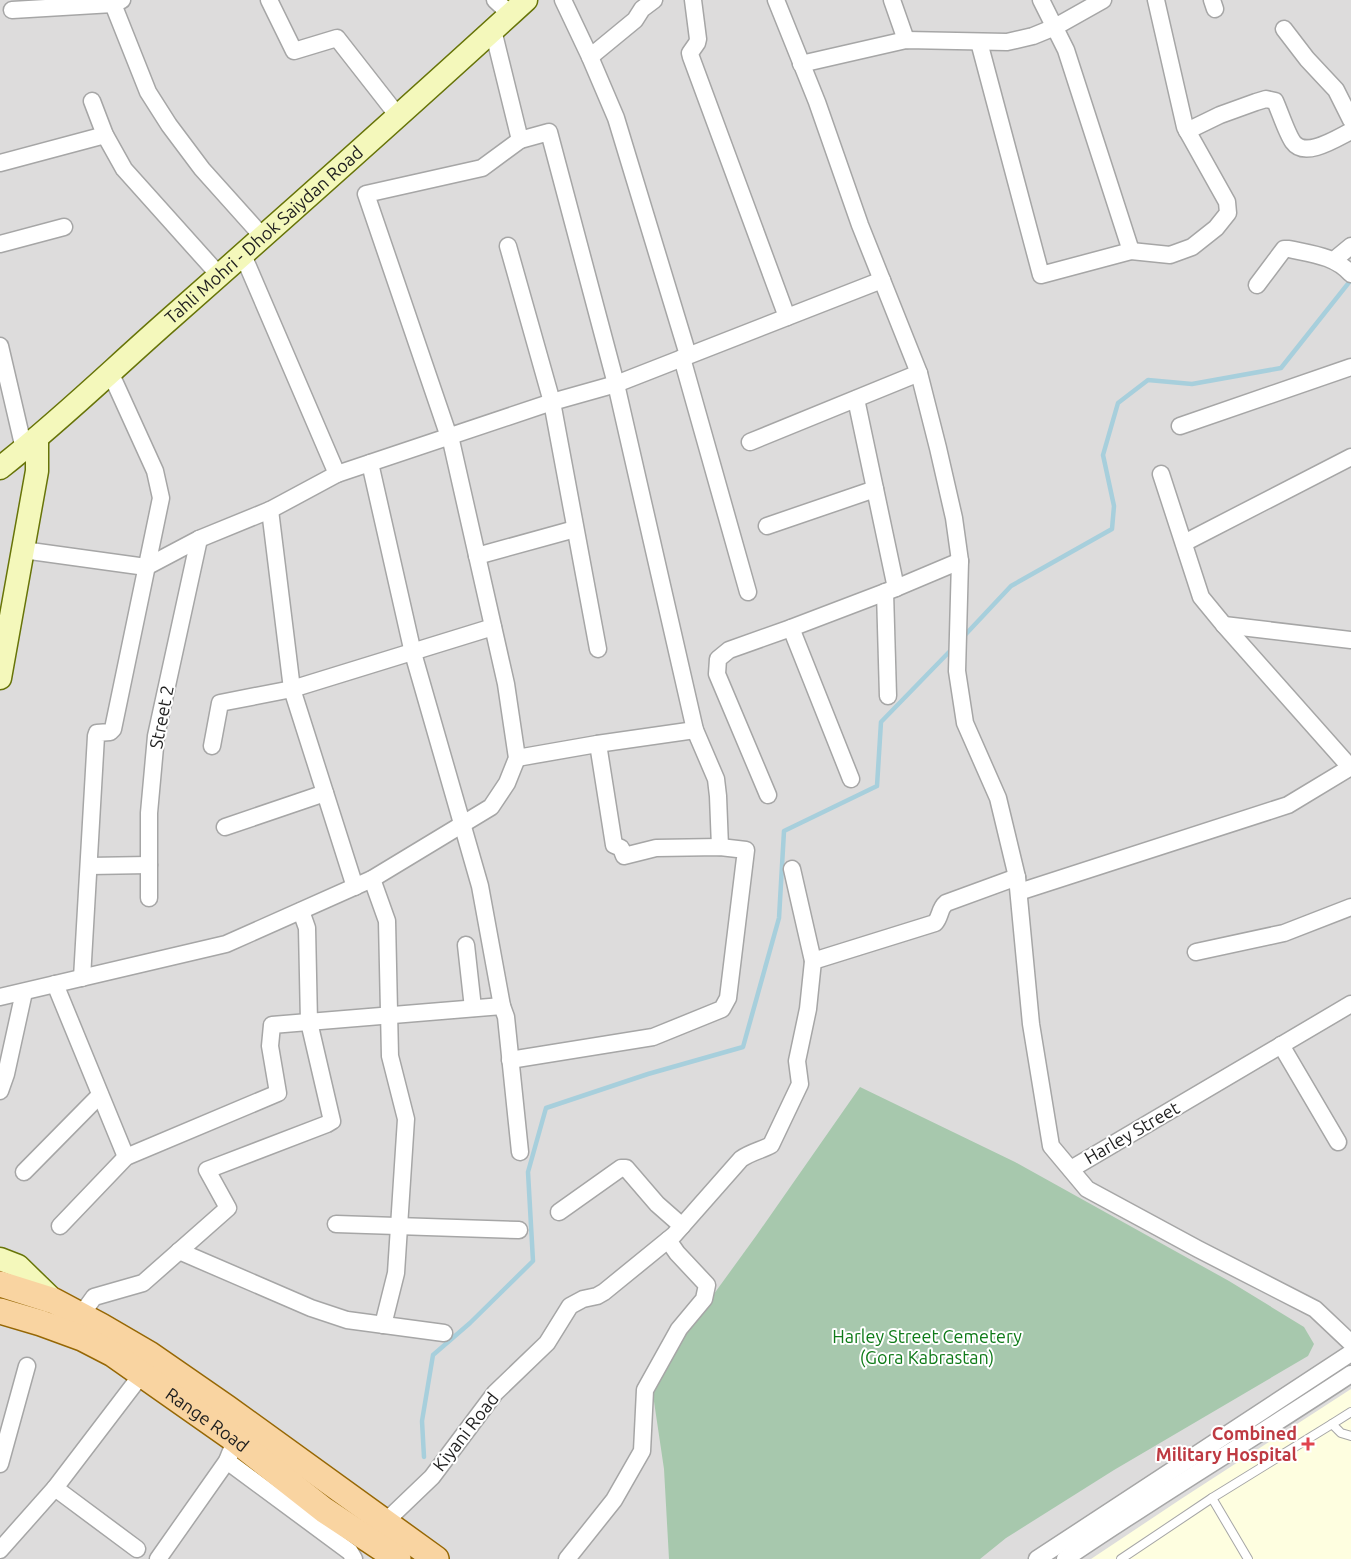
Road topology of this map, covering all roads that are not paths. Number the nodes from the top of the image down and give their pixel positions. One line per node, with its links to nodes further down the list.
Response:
1 (269, 0): 21 (street)
2 (563, 0): 18 (street)
3 (654, 0): 18 (street)
4 (693, 0): 39 (street)
5 (776, 0): 19 (street)
6 (892, 0): 16 (street)
7 (1041, 0): 13 (street)
8 (1102, 0): 13 (street)
9 (1156, 0): 23 (street)
10 (118, 2): 12 (street); 29 (street)
11 (511, 5): 15 (street, Tahli Mohri - Dhok Saiydan Road)
12 (12, 10)
13 (1055, 27): 17 (street); 33 (street)
14 (1284, 29): 22 (street)
15 (492, 30): 21 (street, Tahli Mohri - Dhok Saiydan Road); 26 (street)
16 (906, 40): 17 (street); 19 (street)
17 (979, 42): 33 (street)
18 (590, 57): 41 (street)
19 (801, 64): 37 (street)
20 (92, 101): 25 (street)
21 (398, 116): 29 (street, Tahli Mohri - Dhok Saiydan Road)
22 (1351, 120)
23 (1187, 131): 24 (street); 33 (street)
24 (1351, 131)
25 (105, 135): 27 (street); 36 (street)
26 (520, 140): 45 (street); 49 (street)
27 (0, 163)
28 (64, 227): 30 (street)
29 (263, 237): 34 (street, Tahli Mohri - Dhok Saiydan Road)
30 (0, 244)
31 (508, 246): 47 (street)
32 (1351, 246): 35 (street)
33 (1131, 251)
34 (243, 255): 36 (street, Tahli Mohri - Dhok Saiydan Road); 55 (street)
35 (1343, 267): 38 (street)
36 (219, 275): 43 (street, Tahli Mohri - Dhok Saiydan Road)
37 (882, 280): 39 (street); 44 (street)
38 (1257, 285)
39 (787, 317): 41 (street)
40 (0, 346): 51 (street)
41 (685, 357): 45 (street); 68 (street)
42 (1351, 367): 48 (street)
43 (110, 372): 51 (street, Tahli Mohri - Dhok Saiydan Road); 66 (street)
44 (919, 373): 46 (street); 65 (street)
45 (616, 384): 47 (street); 78 (street)
46 (856, 399): 50 (street); 57 (street)
47 (552, 402): 49 (street); 60 (street)
48 (1180, 426)
49 (450, 436): 53 (street); 64 (street)
50 (750, 442)
51 (30, 444): 54 (street, Tahli Mohri - Dhok Saiydan Road); 63 (street)
52 (1351, 457): 62 (street)
53 (370, 463): 55 (street); 74 (street)
54 (0, 468)
55 (337, 474): 58 (street)
56 (1161, 474): 62 (street)
57 (875, 489): 59 (street); 67 (street)
58 (270, 510): 61 (street); 76 (street)
59 (767, 526)
60 (575, 529): 64 (street); 73 (street)
61 (199, 539): 66 (street); 90 (street, Street 2)
62 (1184, 543): 69 (street)
63 (22, 550): 66 (street); 75 (street)
64 (477, 556): 70 (street)
65 (960, 561): 67 (street); 93 (street)
66 (146, 567): 89 (street)
67 (890, 590): 71 (street); 77 (street)
68 (748, 592)
69 (1224, 625): 72 (street); 82 (street)
70 (493, 627): 74 (street); 81 (street)
71 (791, 628): 83 (street); 85 (street)
72 (1351, 640)
73 (598, 649)
74 (413, 653): 76 (street); 86 (street)
75 (0, 678)
76 (292, 689): 80 (street); 84 (street)
77 (888, 696)
78 (695, 730): 79 (street); 88 (street)
79 (598, 744): 81 (street); 88 (street)
80 (212, 746)
81 (517, 758): 86 (street)
82 (1350, 767): 93 (street)
83 (851, 779)
84 (325, 793): 87 (street); 94 (street)
85 (768, 795)
86 (463, 824): 92 (street); 106 (street)
87 (225, 827)
88 (720, 847): 111 (street)
89 (89, 866): 90 (street); 101 (street)
90 (149, 866): 95 (street, Street 2)
91 (792, 870): 100 (street, Kiyani Road)
92 (372, 879): 94 (street); 108 (street)
93 (1018, 884): 100 (street); 117 (street)
94 (355, 887): 97 (street)
95 (149, 898)
96 (1351, 907): 99 (street)
97 (301, 911): 101 (street); 109 (street)
98 (466, 945): 107 (street)
99 (1196, 952)
100 (813, 961): 123 (street, Kiyani Road)
101 (82, 978): 102 (street)
102 (56, 984): 103 (street); 113 (street)
103 (24, 992): 104 (street); 112 (street)
104 (0, 997)
105 (1351, 1004): 110 (street, Harley Street)
106 (502, 1006): 107 (street); 111 (street)
107 (472, 1008): 108 (street)
108 (389, 1016): 109 (street); 121 (street)
109 (309, 1022): 116 (street); 126 (street)
110 (1281, 1045): 114 (street); 117 (street, Harley Street)
111 (510, 1060): 115 (street)
112 (0, 1092)
113 (100, 1095): 116 (street); 118 (street)
114 (1338, 1142)
115 (520, 1152)
116 (126, 1157): 122 (street)
117 (1071, 1168): 134 (street, Harley Street)
118 (24, 1172)
119 (559, 1212): 123 (street)
120 (336, 1224): 121 (street)
121 (399, 1225): 124 (street); 132 (street)
122 (60, 1226)
123 (682, 1226): 125 (street, Kiyani Road)
124 (519, 1230)
125 (668, 1240): 146 (street, Kiyani Road); 153 (street)
126 (179, 1251): 131 (street); 132 (street)
127 (0, 1259): 129 (street)
128 (0, 1284): 129 (main road)
129 (54, 1301): 131 (main road)
130 (0, 1311): 137 (main road, Range Road)
131 (81, 1315): 146 (main road)
132 (383, 1325): 133 (street)
133 (444, 1333)
134 (1351, 1343)
135 (1351, 1353): 154 (street)
136 (27, 1366): 143 (street)
137 (142, 1374): 142 (main road, Range Road); 144 (street)
138 (1351, 1374): 155 (street)
139 (1351, 1412): 140 (lane)
140 (1332, 1424): 141 (lane); 145 (lane)
141 (1351, 1436)
142 (231, 1450): 149 (street); 150 (street); 151 (main road, Range Road)
143 (0, 1464)
144 (55, 1488): 147 (street); 148 (street)
145 (1212, 1498): 156 (lane); 157 (lane)
146 (385, 1522): 152 (main road)
147 (137, 1549)
148 (0, 1550)
149 (158, 1559)
150 (354, 1559)
151 (398, 1559)
152 (436, 1559)
153 (567, 1559)
154 (1037, 1559)
155 (1065, 1559)
156 (1121, 1559)
157 (1248, 1559)

